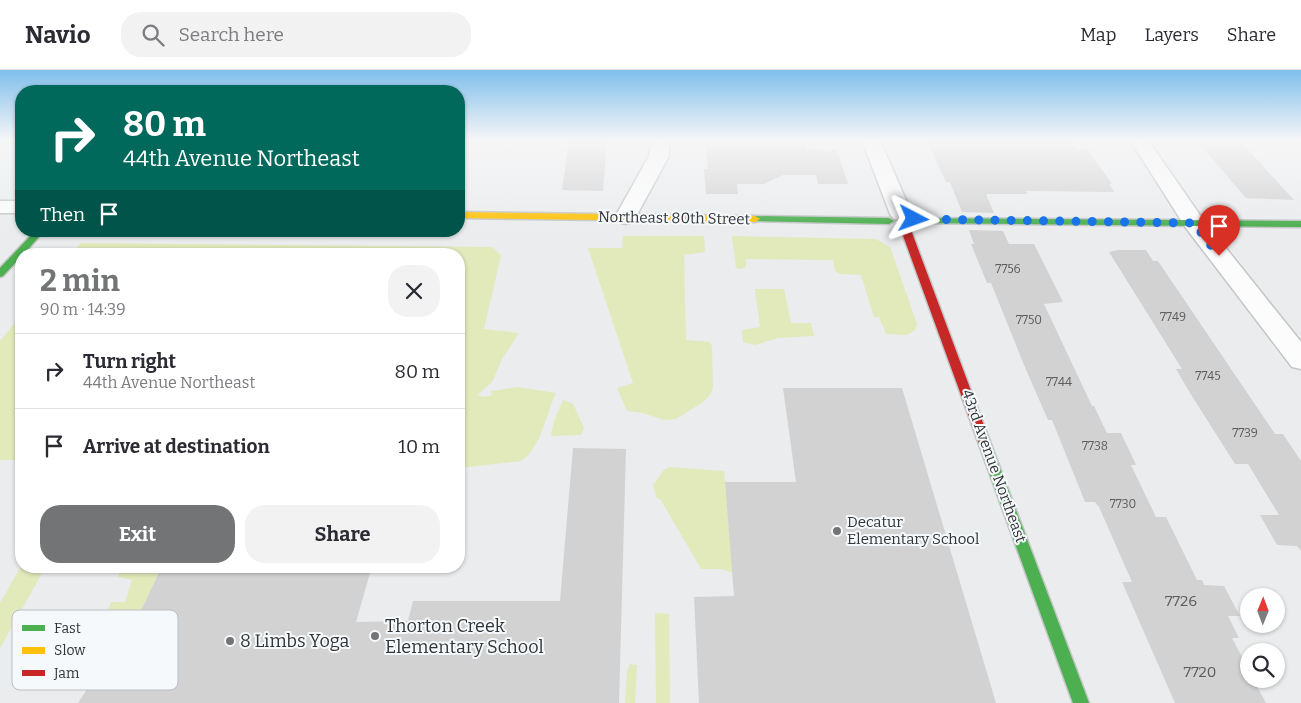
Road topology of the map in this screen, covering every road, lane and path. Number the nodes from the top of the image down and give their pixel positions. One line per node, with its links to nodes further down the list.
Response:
1 (652, 170): 7 (street)
2 (883, 170): 8 (street, 43rd Avenue Northeast)
3 (1159, 170): 9 (street)
4 (0, 207): 5 (street)
5 (15, 207)
6 (465, 215): 7 (street, Northeast 80th Street)
7 (626, 217): 8 (street, Northeast 80th Street)
8 (903, 221): 9 (street, Northeast 80th Street); 16 (street, 43rd Avenue Northeast)
9 (1194, 223): 10 (street, Northeast 80th Street); 15 (street)
10 (1301, 224)
11 (34, 237): 12 (street)
12 (24, 248)
13 (15, 258): 14 (street)
14 (0, 274)
15 (1301, 360)
16 (1080, 703)

